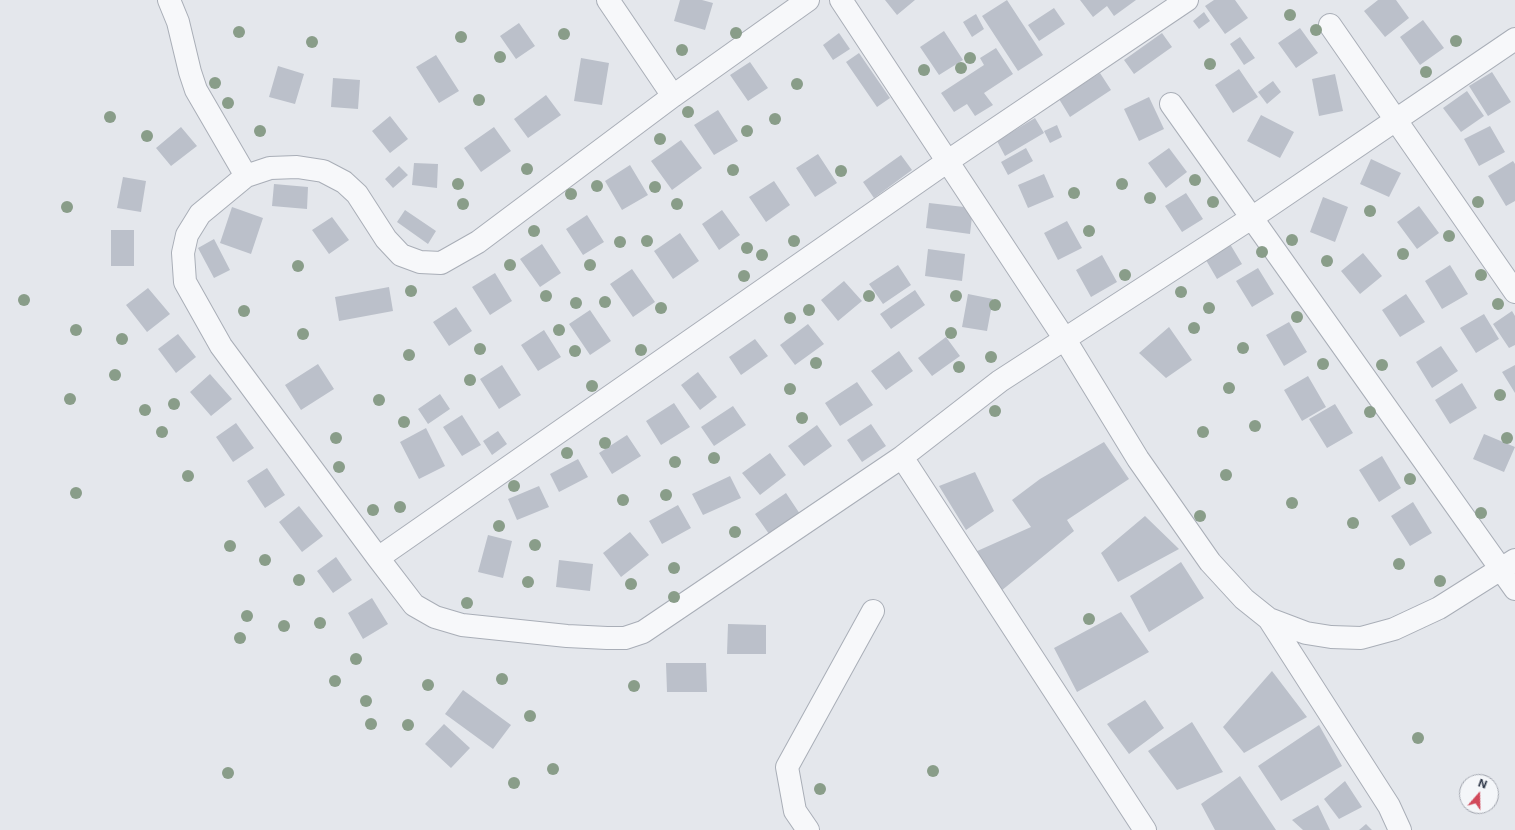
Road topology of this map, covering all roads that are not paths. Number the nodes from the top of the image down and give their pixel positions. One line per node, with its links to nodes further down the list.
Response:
1 (169, 0): 12 (street)
2 (608, 0): 8 (street)
3 (808, 0): 8 (street)
4 (841, 0): 11 (street)
5 (1187, 0): 11 (street)
6 (1330, 25): 10 (street)
7 (1515, 40): 10 (street)
8 (674, 96): 12 (street)
9 (1171, 104): 13 (street)
10 (1396, 119): 13 (street); 14 (street)
11 (948, 161): 15 (street); 17 (street)
12 (246, 176): 17 (street)
13 (1252, 217): 15 (street); 18 (street)
14 (1515, 292)
15 (1064, 338): 16 (street); 21 (street)
16 (902, 457): 17 (street); 23 (street)
17 (378, 558)
18 (1508, 564): 19 (street); 21 (street)
19 (1515, 589)
20 (873, 611): 22 (street)
21 (1269, 619): 24 (street)
22 (808, 830)
23 (1145, 830)
24 (1400, 830)

